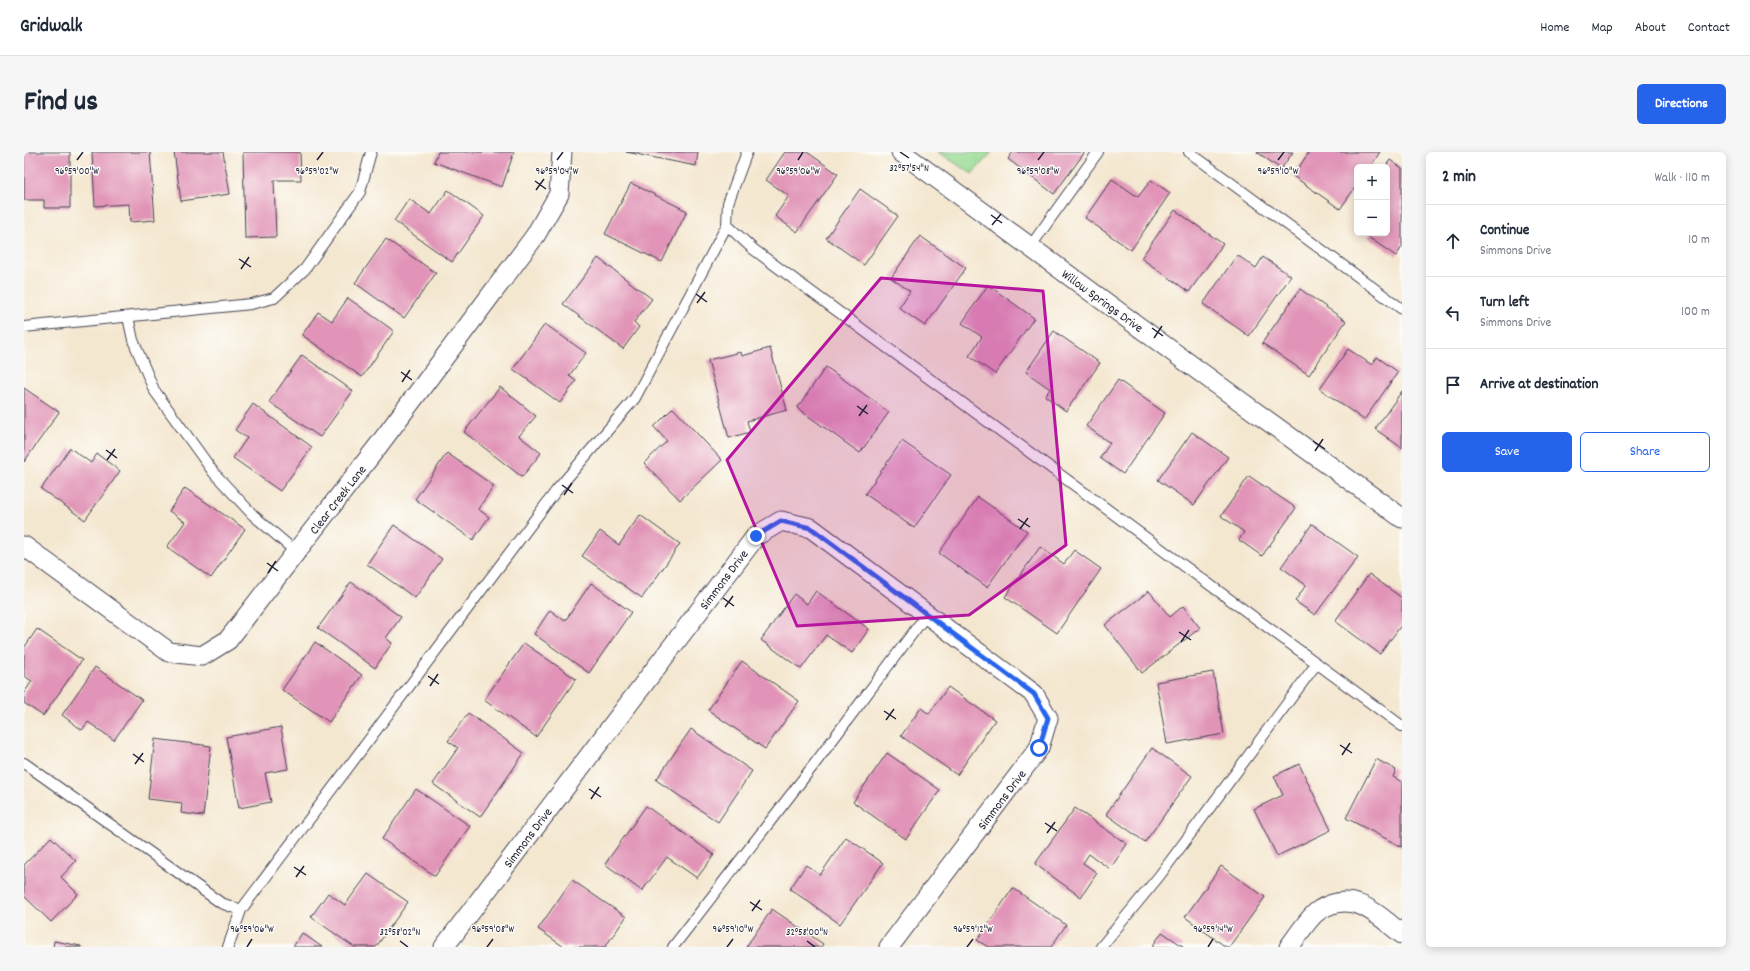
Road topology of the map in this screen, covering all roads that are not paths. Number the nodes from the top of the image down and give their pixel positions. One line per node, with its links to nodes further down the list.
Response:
1 (371, 152): 10 (lane)
2 (562, 152): 14 (street, Clear Creek Lane)
3 (747, 152): 7 (lane)
4 (901, 152): 8 (street, Willow Springs Drive)
5 (1098, 152): 8 (lane)
6 (1189, 152): 9 (lane)
7 (727, 225): 16 (lane); 19 (lane)
8 (1030, 247): 12 (street, Willow Springs Drive)
9 (1402, 308)
10 (128, 317): 11 (lane); 14 (lane)
11 (24, 327)
12 (1402, 518)
13 (24, 546): 14 (street, Clear Creek Lane)
14 (296, 552)
15 (927, 614): 22 (street, Simmons Drive); 23 (lane); 24 (street, Simmons Drive)
16 (1317, 663): 17 (lane); 25 (lane)
17 (1402, 726)
18 (24, 763): 19 (lane)
19 (241, 910): 21 (lane)
20 (1402, 934): 26 (street)
21 (228, 947)
22 (444, 947)
23 (673, 947)
24 (889, 947)
25 (1101, 947)
26 (1290, 947)

